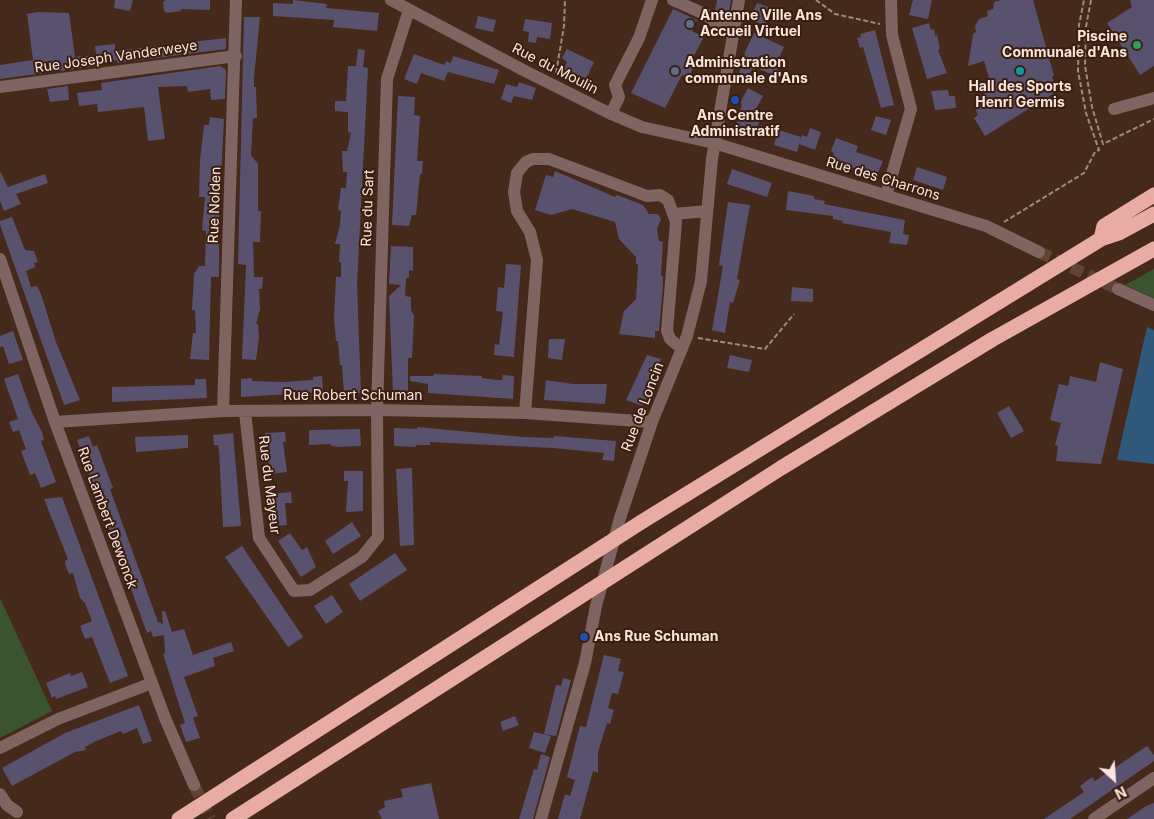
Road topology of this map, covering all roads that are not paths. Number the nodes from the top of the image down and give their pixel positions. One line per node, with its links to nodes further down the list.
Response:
1 (236, 0): 9 (street, Rue Nolden)
2 (392, 0): 7 (street, Rue du Moulin)
3 (652, 0): 13 (street)
4 (673, 0): 8 (street)
5 (739, 0): 8 (street, Rue de Loncin)
6 (891, 0): 16 (street)
7 (409, 10): 13 (street, Rue du Moulin); 27 (street, Rue du Sart)
8 (734, 29): 14 (street, Rue de Loncin)
9 (236, 56): 10 (street, Rue Joseph Vanderweye); 28 (street, Rue Nolden)
10 (0, 87)
11 (1154, 98): 12 (street)
12 (1114, 109)
13 (611, 114): 14 (street, Rue du Moulin)
14 (714, 143): 16 (street, Rue des Charrons); 17 (street, Rue de Loncin)
15 (1154, 195): 20 (highway)
16 (886, 196): 22 (street, Rue des Charrons)
17 (707, 211): 18 (street); 26 (street, Rue de Loncin)
18 (674, 214): 26 (street); 30 (street)
19 (1154, 214): 20 (highway)
20 (1101, 239): 39 (highway)
21 (1154, 249): 40 (highway)
22 (1039, 252)
23 (0, 259): 31 (street, Rue Lambert Dewonck)
24 (1118, 289): 25 (street)
25 (1154, 305)
26 (682, 349): 32 (street, Rue de Loncin)
27 (377, 410): 29 (street, Rue Robert Schuman); 29 (street, Rue du Mayeur); 30 (street, Rue Robert Schuman)
28 (223, 411): 29 (street, Rue Robert Schuman); 31 (street, Rue Robert Schuman)
29 (245, 412)
30 (525, 413): 32 (street, Rue Robert Schuman)
31 (55, 422): 33 (street, Rue Lambert Dewonck)
32 (652, 422): 41 (street, Rue de Loncin)
33 (152, 683): 34 (street); 36 (street, Rue Lambert Dewonck)
34 (0, 748)
35 (1154, 778): 42 (street)
36 (194, 785)
37 (0, 794): 38 (street)
38 (17, 812)
39 (179, 819)
40 (233, 819)
41 (541, 819)
42 (1094, 819)

